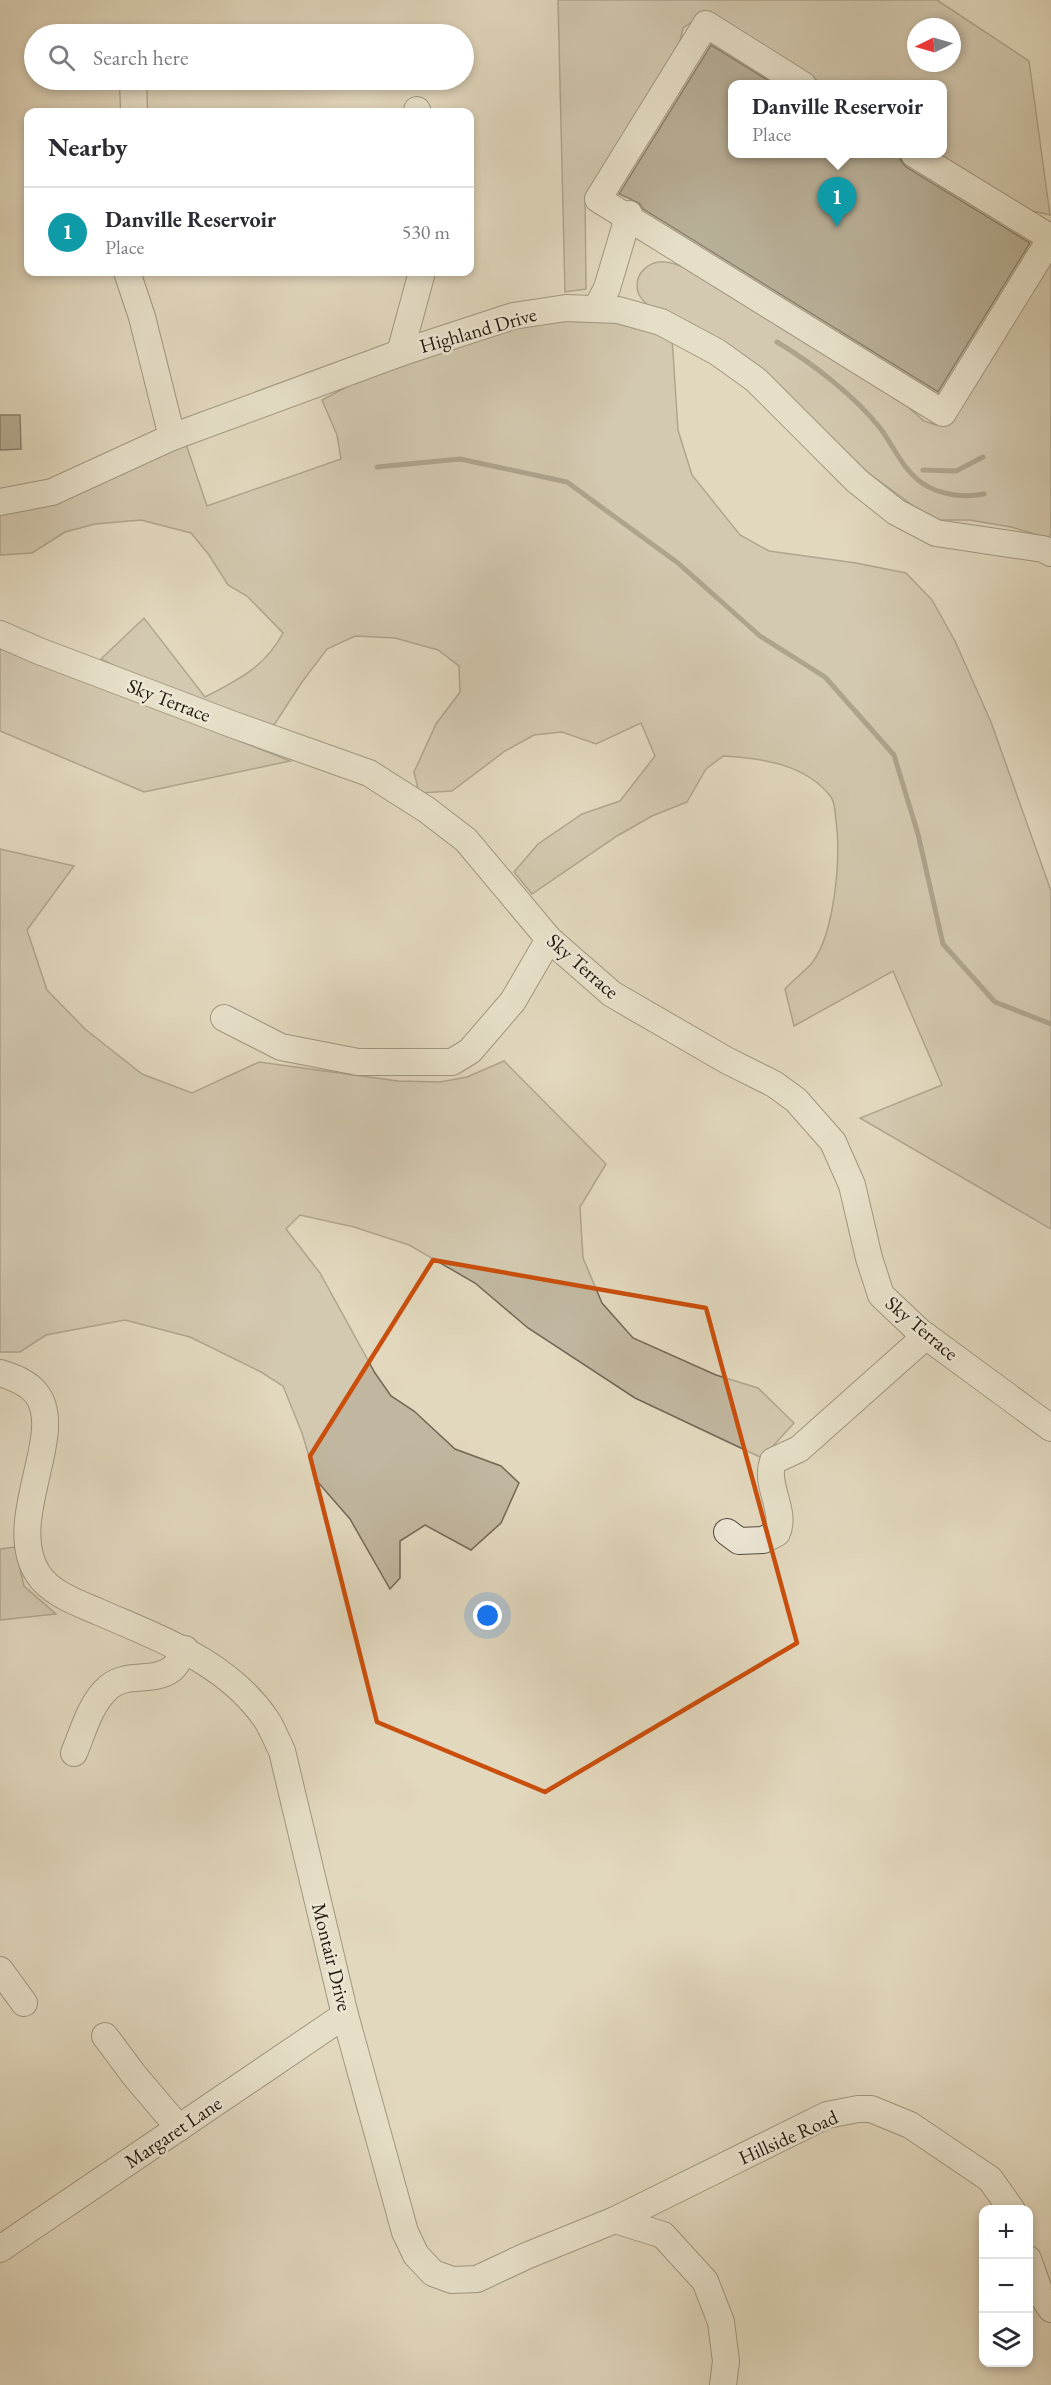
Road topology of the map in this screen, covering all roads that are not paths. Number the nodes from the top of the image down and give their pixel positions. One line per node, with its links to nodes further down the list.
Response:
1 (797, 80): 5 (street)
2 (133, 90): 3 (street)
3 (134, 108)
4 (922, 158): 5 (street)
5 (629, 216): 8 (street)
6 (128, 276): 10 (street)
7 (421, 276): 9 (street)
8 (596, 309): 9 (street, Highland Drive); 12 (street, Highland Drive)
9 (399, 352): 10 (street, Highland Drive)
10 (172, 437): 11 (street, Highland Drive)
11 (0, 502)
12 (1051, 553)
13 (0, 634): 14 (street, Sky Terrace)
14 (549, 939): 15 (street); 16 (street, Sky Terrace)
15 (224, 1018)
16 (926, 1336): 18 (street, Sky Terrace); 19 (street)
17 (0, 1373): 20 (street, Montair Drive)
18 (1051, 1428)
19 (727, 1532)
20 (184, 1649): 21 (street); 24 (street, Montair Drive)
21 (74, 1754)
22 (0, 1970): 23 (street)
23 (24, 2003)
24 (345, 2015): 26 (street, Margaret Lane); 28 (street, Montair Drive)
25 (105, 2036): 26 (street)
26 (178, 2128): 29 (street, Margaret Lane)
27 (1008, 2205): 28 (street, Hillside Road)
28 (615, 2220): 32 (street)
29 (0, 2249)
30 (1033, 2271): 31 (street)
31 (1051, 2309)
32 (723, 2385)

